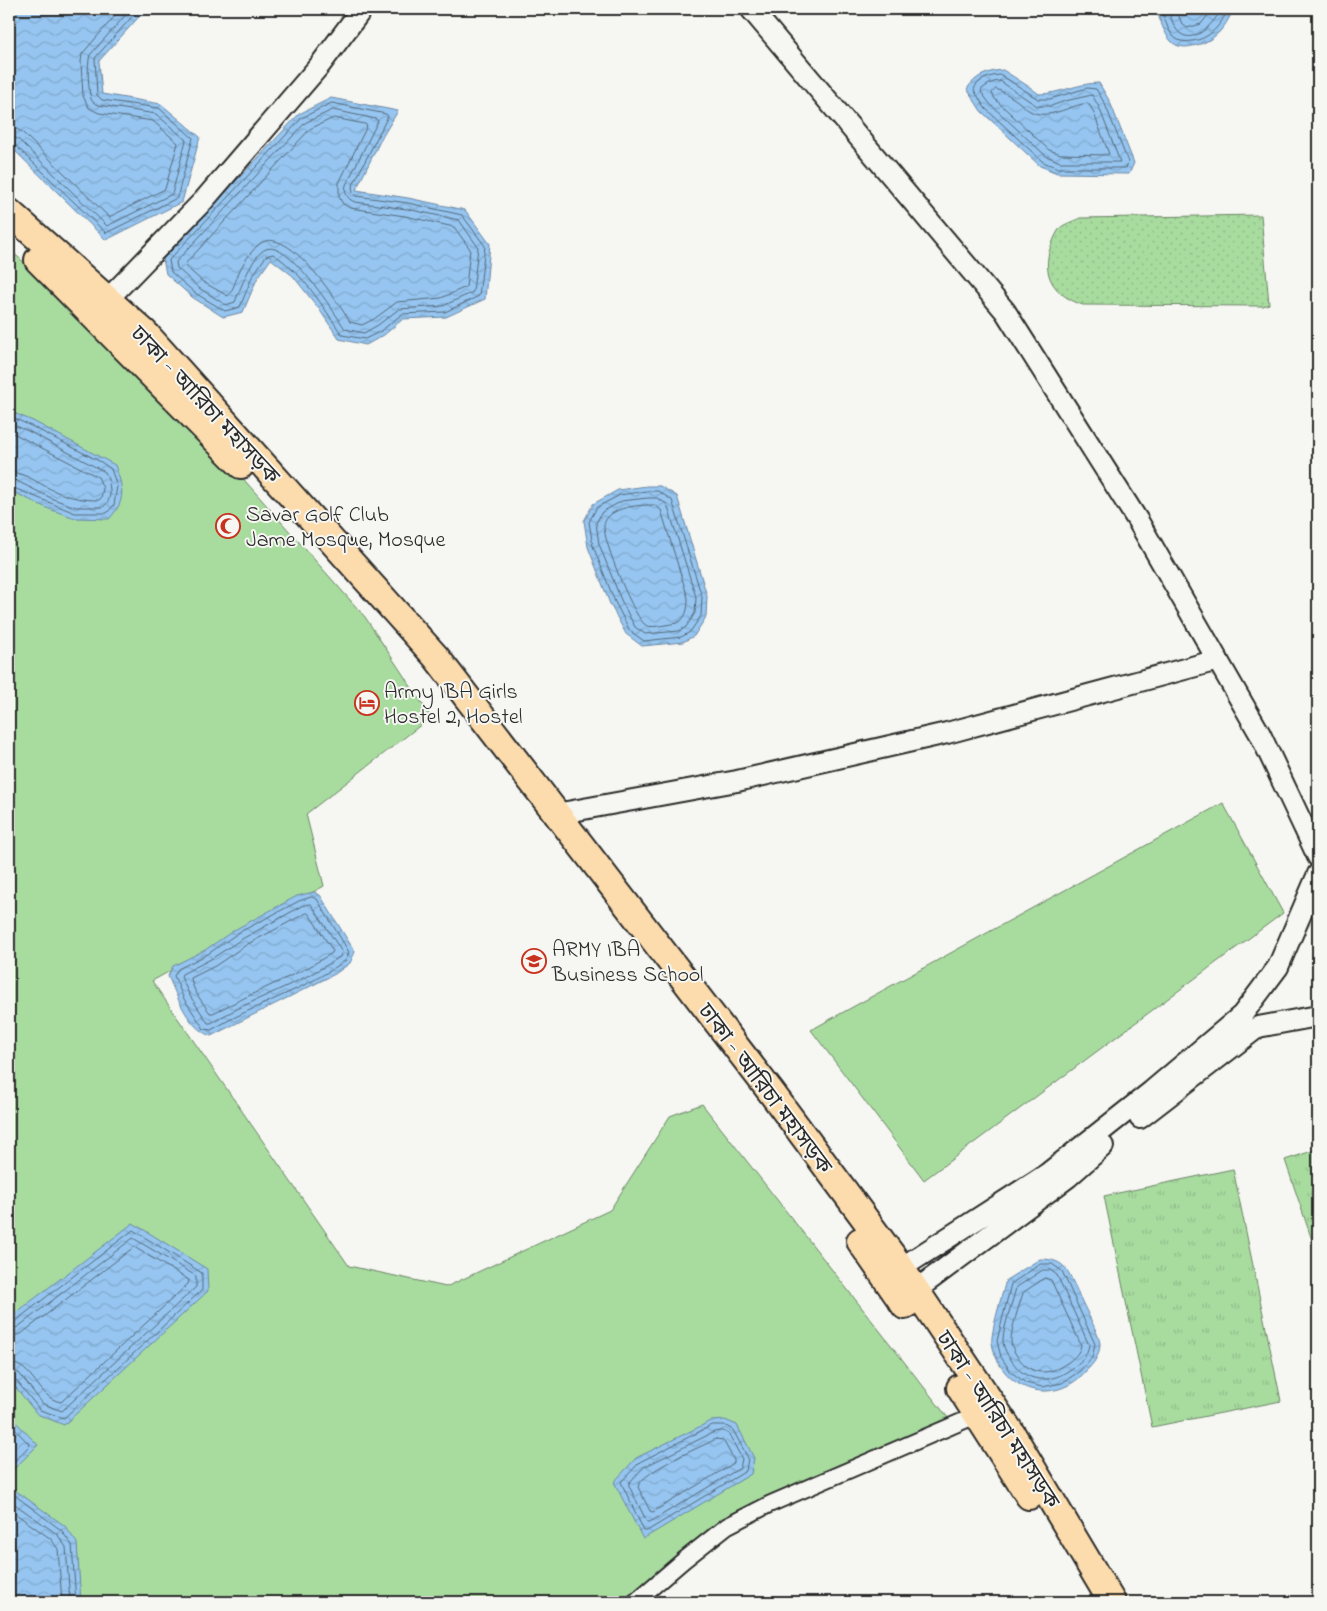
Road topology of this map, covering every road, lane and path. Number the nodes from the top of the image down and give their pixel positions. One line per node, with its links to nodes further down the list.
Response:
1 (362, 9): 5 (street)
2 (750, 9): 6 (street)
3 (9, 212): 5 (highway, ঢাকা - আরিচা মহাসড়ক)
4 (9, 233): 5 (highway)
5 (100, 308): 7 (highway, ঢাকা - আরিচা মহাসড়ক); 13 (highway)
6 (1218, 660): 7 (street); 8 (street)
7 (556, 814): 11 (highway, ঢাকা - আরিচা মহাসড়ক)
8 (1318, 857)
9 (1318, 874): 11 (street)
10 (1318, 1016): 12 (street)
11 (901, 1268): 12 (highway, ঢাকা - আরিচা মহাসড়ক)
12 (916, 1290): 16 (highway, ঢাকা - আরিচা মহাসড়ক)
13 (977, 1415): 14 (street); 15 (highway)
14 (635, 1602)
15 (1092, 1602)
16 (1112, 1602)

